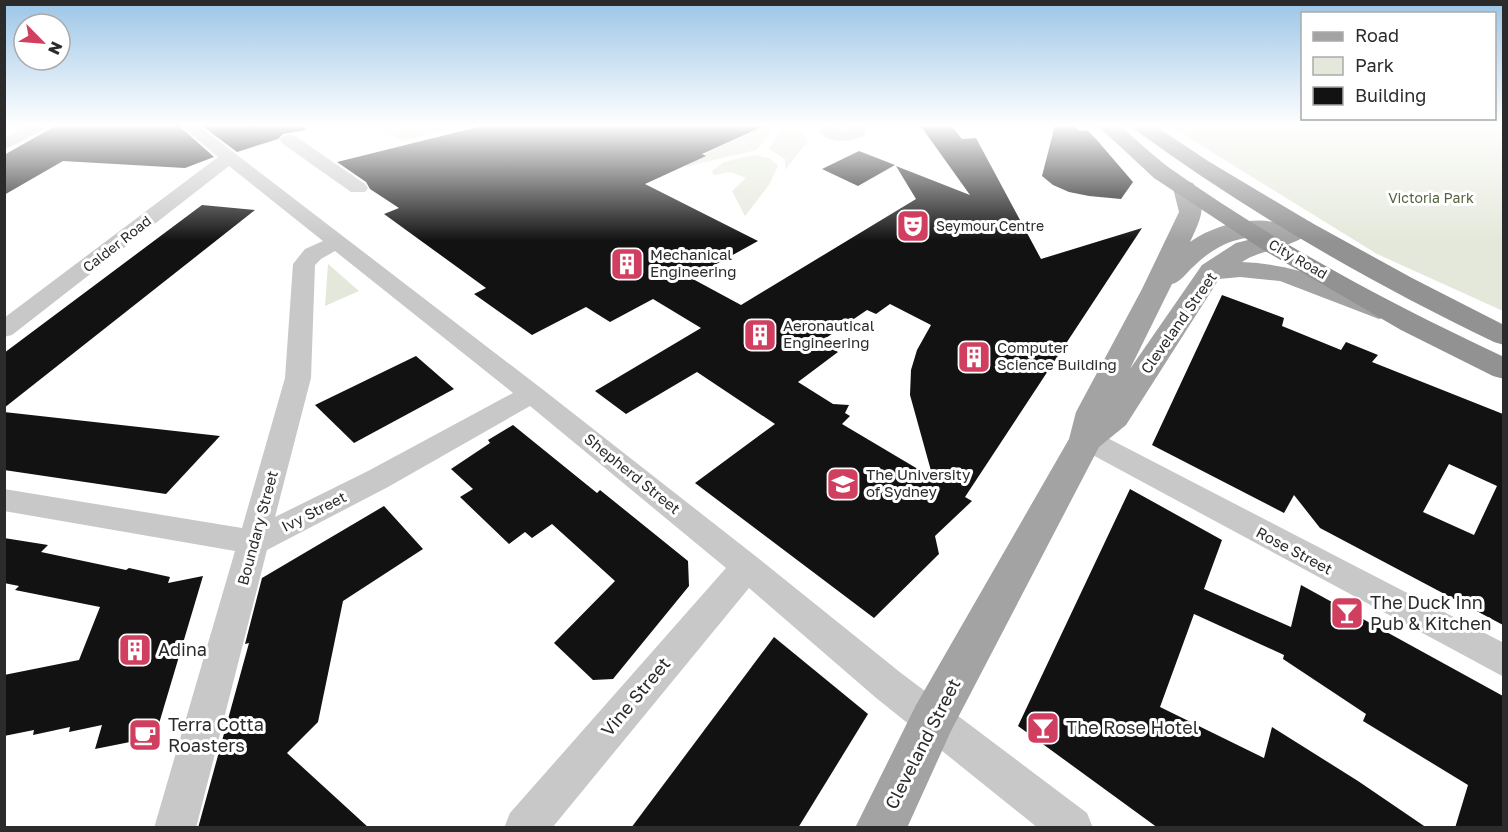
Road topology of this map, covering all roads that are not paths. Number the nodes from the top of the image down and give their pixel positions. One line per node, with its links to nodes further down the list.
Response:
1 (221, 164): 15 (street, Calder Road)
2 (239, 164): 10 (street, Shepherd Street)
3 (323, 164): 6 (street)
4 (1152, 164): 7 (highway, City Road)
5 (1196, 164): 8 (highway, City Road)
6 (358, 188)
7 (1185, 188): 9 (highway, City Road); 13 (main road, Cleveland Street)
8 (1302, 227): 9 (main road, Cleveland Street); 11 (main road, Cleveland Street); 16 (highway, City Road)
9 (1247, 228): 11 (highway, City Road); 13 (main road, Cleveland Street)
10 (336, 242): 18 (street, Shepherd Street); 21 (street, Boundary Street)
11 (1269, 243): 12 (main road, Cleveland Street); 14 (highway, City Road)
12 (1211, 271): 14 (main road); 19 (main road, Cleveland Street)
13 (1156, 290): 19 (main road, Cleveland Street)
14 (1412, 324): 17 (highway, City Road)
15 (4, 330)
16 (1503, 336)
17 (1503, 369)
18 (532, 394): 21 (street, Ivy Street); 22 (street, Shepherd Street)
19 (1086, 439): 23 (street, Rose Street); 24 (main road, Cleveland Street)
20 (4, 500): 21 (street)
21 (254, 542): 25 (street, Boundary Street)
22 (747, 567): 24 (street, Shepherd Street); 26 (street, Vine Street)
23 (1503, 661)
24 (932, 720): 27 (main road, Cleveland Street); 28 (street, Shepherd Street)
25 (175, 828)
26 (525, 828)
27 (880, 828)
28 (1072, 828)

